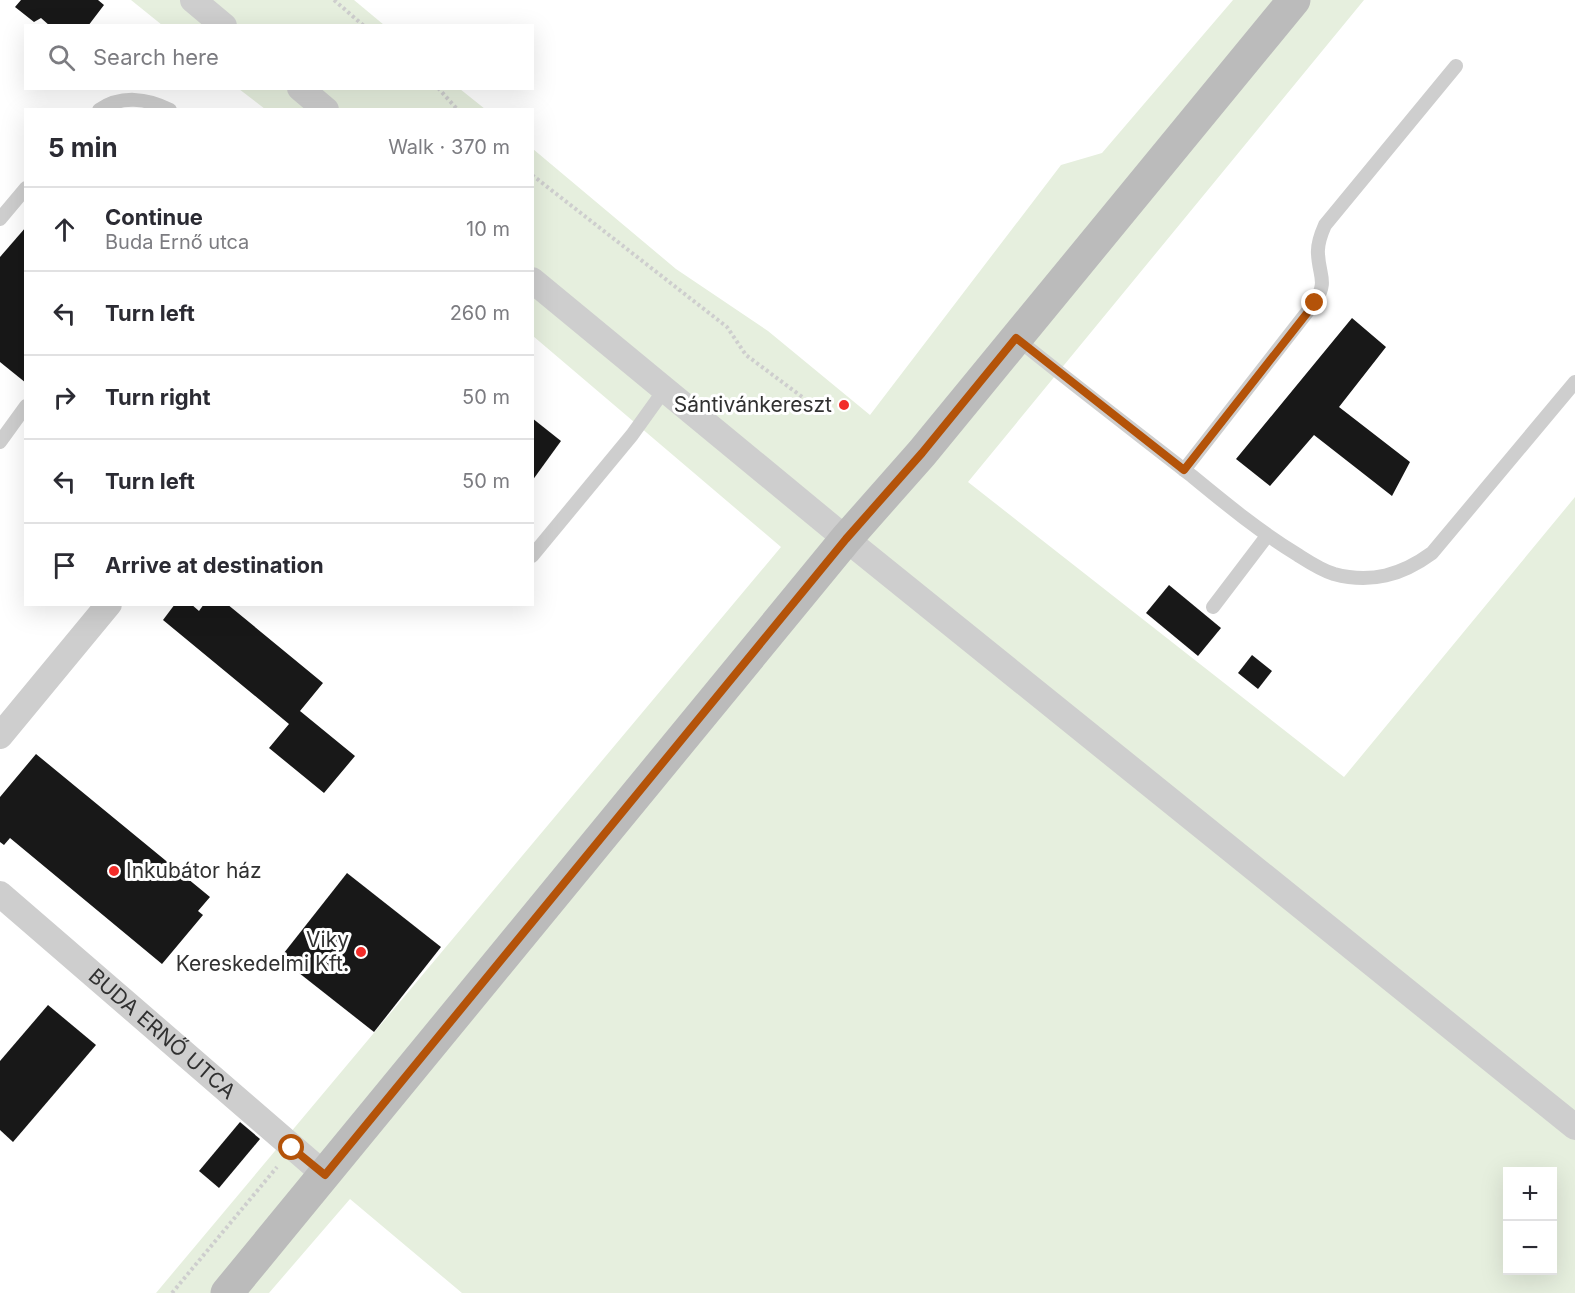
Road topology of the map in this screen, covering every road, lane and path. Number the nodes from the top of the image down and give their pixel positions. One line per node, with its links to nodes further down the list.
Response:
1 (193, 0): 4 (street)
2 (334, 0): 5 (path)
3 (1294, 0): 17 (main road)
4 (222, 24)
5 (362, 24)
6 (1456, 66): 23 (lane)
7 (302, 90): 11 (street)
8 (440, 90): 12 (path)
9 (103, 108): 10 (lane)
10 (166, 108)
11 (324, 108)
12 (456, 108)
13 (534, 176): 21 (path)
14 (24, 190): 15 (lane)
15 (0, 219)
16 (534, 282): 19 (street)
17 (1016, 338): 23 (lane); 25 (main road)
18 (1575, 382): 24 (lane)
19 (665, 389): 25 (street); 26 (lane)
20 (24, 409): 22 (lane)
21 (825, 414)
22 (0, 442)
23 (1184, 470): 24 (lane)
24 (1267, 536): 28 (lane)
25 (846, 539): 31 (street); 33 (main road)
26 (534, 554)
27 (107, 606): 29 (street)
28 (1213, 607)
29 (0, 736)
30 (0, 894): 32 (street, BUDA ERNŐ UTCA)
31 (1575, 1127)
32 (292, 1148): 33 (street, BUDA ERNŐ UTCA); 34 (path)
33 (325, 1175): 35 (main road)
34 (172, 1293)
35 (227, 1293)

